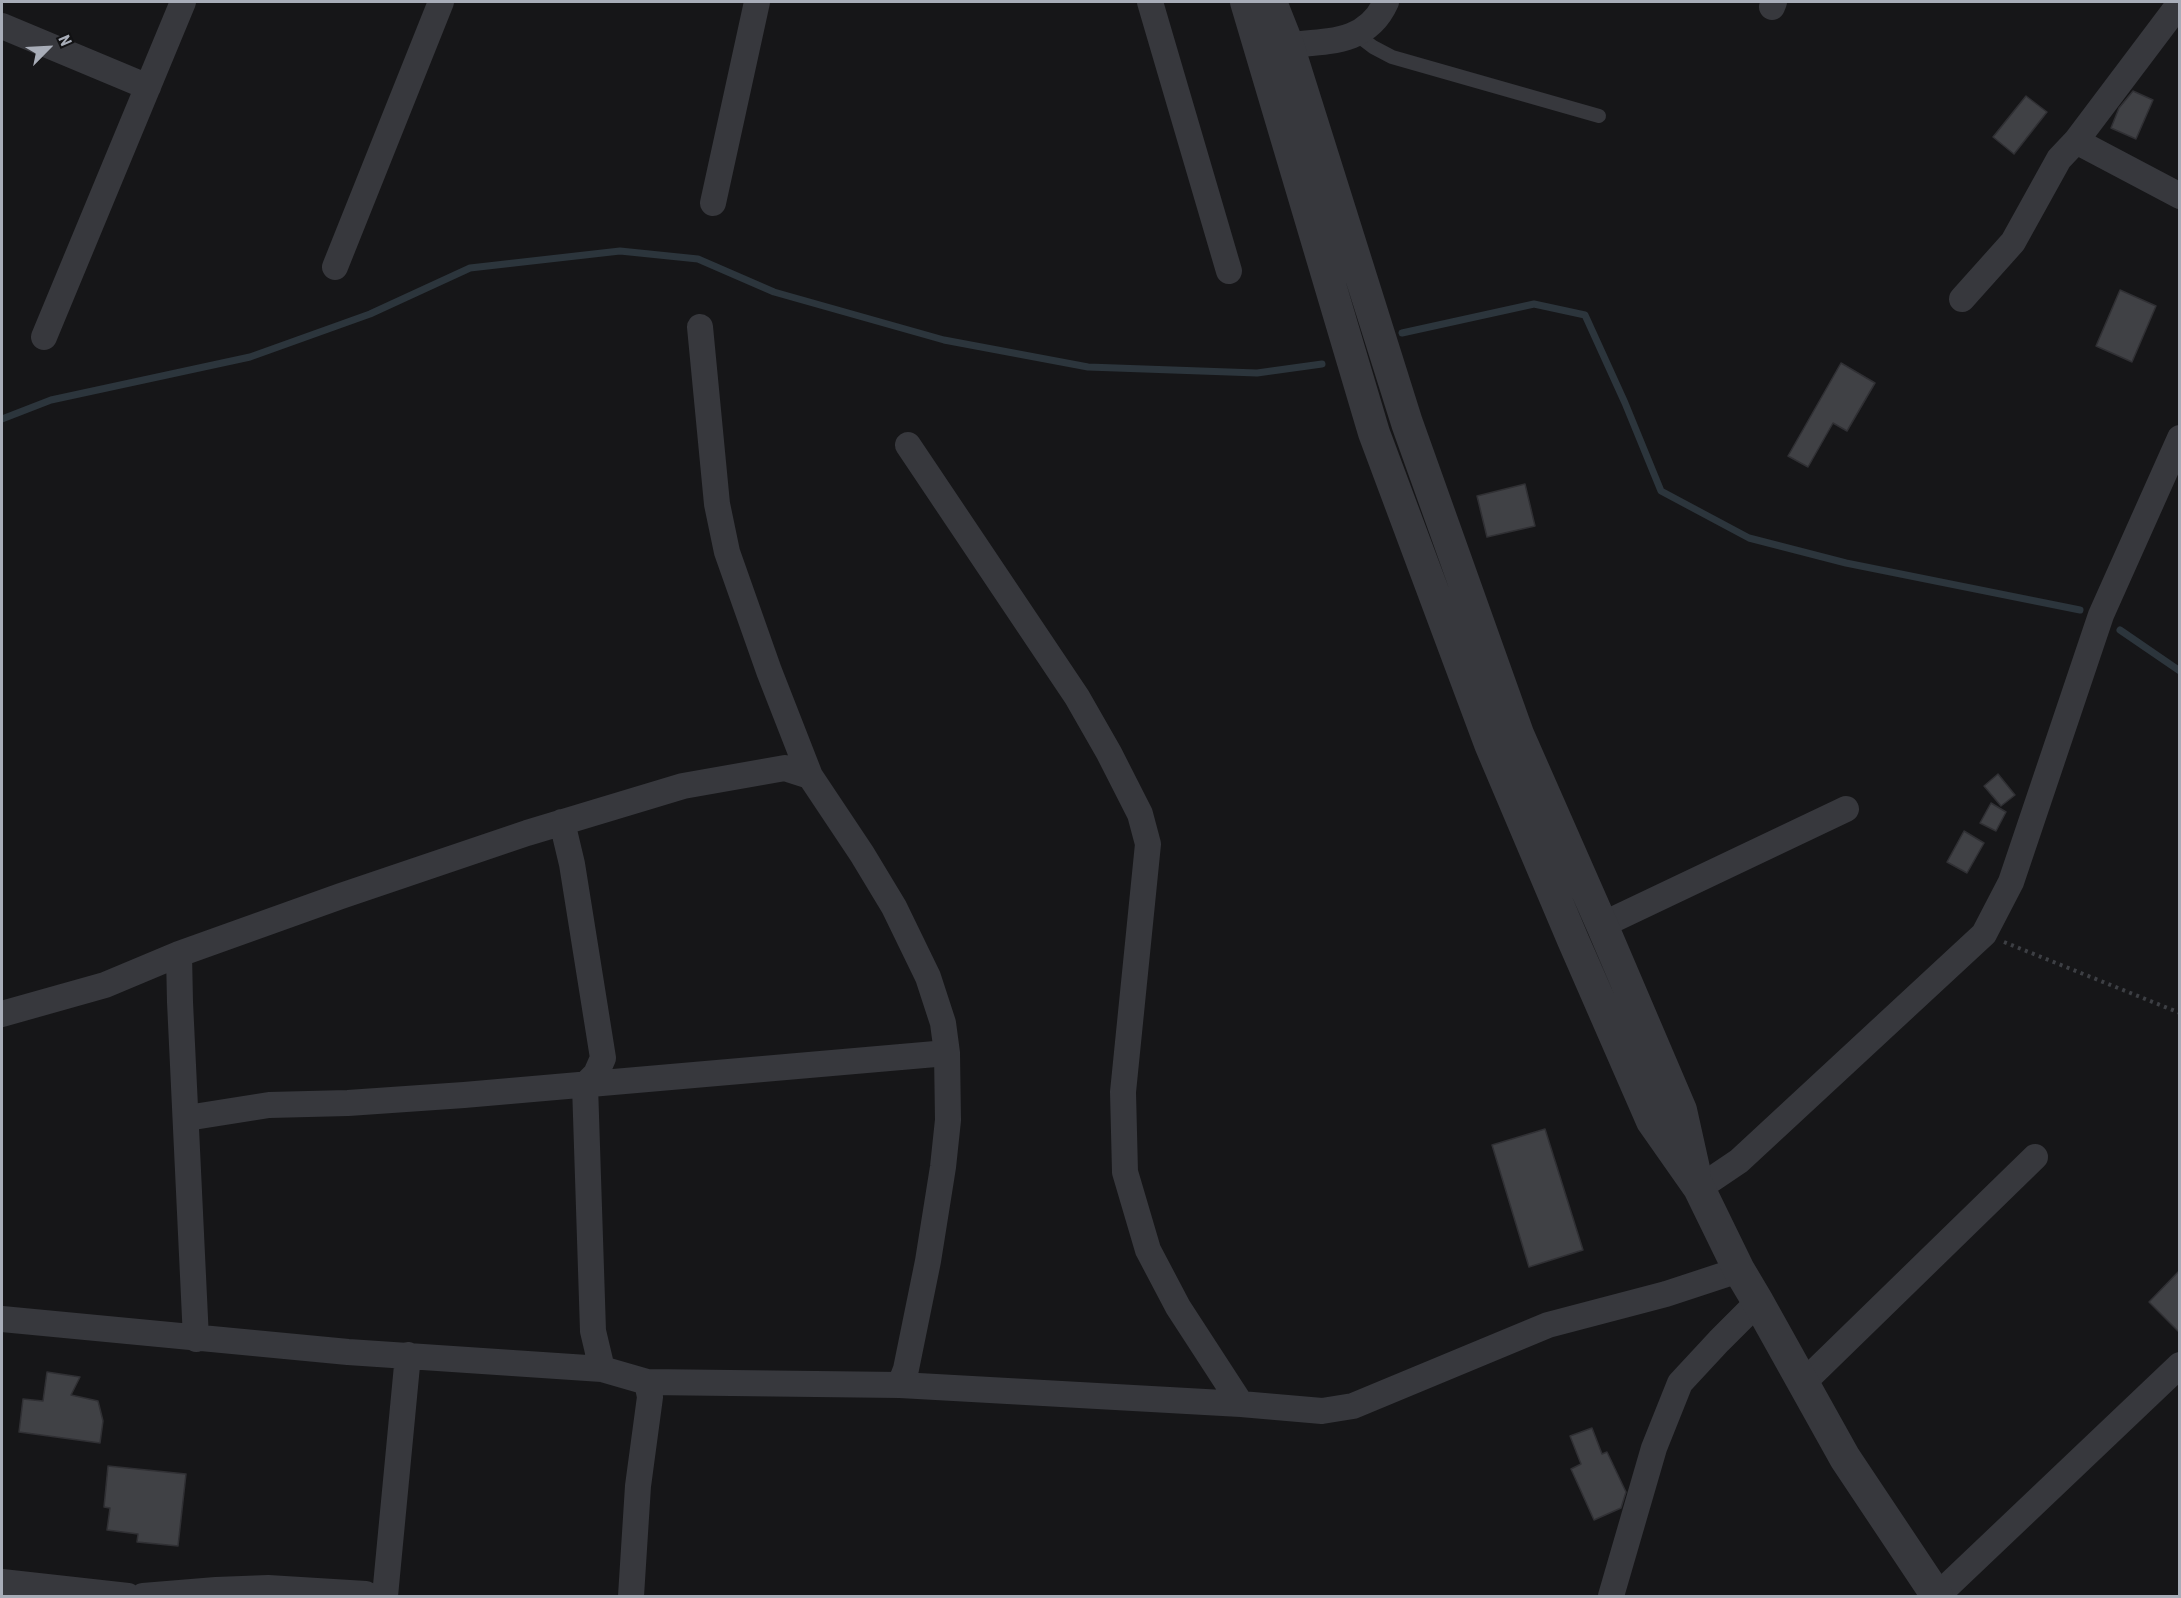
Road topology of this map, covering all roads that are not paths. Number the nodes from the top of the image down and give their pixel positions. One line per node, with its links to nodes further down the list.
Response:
1 (183, 2): 12 (street)
2 (441, 2): 17 (street)
3 (757, 2): 16 (street)
4 (1150, 2): 18 (street)
5 (1246, 2): 34 (street)
6 (1271, 2): 11 (street)
7 (1386, 2): 10 (street)
8 (2180, 3): 14 (street)
9 (2, 27): 12 (street)
10 (1356, 34): 11 (street); 13 (lane)
11 (1288, 45): 27 (street)
12 (148, 87): 21 (street)
13 (1599, 116)
14 (2076, 141): 15 (street); 19 (street)
15 (2180, 196)
16 (713, 203)
17 (335, 267)
18 (1229, 271)
19 (1962, 299)
20 (700, 327): 24 (street)
21 (44, 337)
22 (908, 445): 45 (street)
23 (2178, 446): 34 (street)
24 (810, 776): 26 (street); 30 (street)
25 (1846, 809): 27 (street)
26 (562, 822): 28 (street); 31 (street)
27 (1602, 925): 34 (street)
28 (179, 954): 29 (street); 32 (street)
29 (2, 1014)
30 (946, 1053): 31 (street); 44 (street)
31 (585, 1085): 32 (street); 41 (street)
32 (187, 1118): 38 (street)
33 (2035, 1157): 43 (street)
34 (1699, 1188): 35 (street)
35 (1739, 1270): 36 (street); 45 (street)
36 (1758, 1302): 43 (street); 52 (street)
37 (2, 1319): 38 (street)
38 (196, 1339): 39 (street)
39 (408, 1355): 41 (street); 50 (street)
40 (2180, 1365): 53 (street)
41 (602, 1369): 42 (street)
42 (647, 1382): 44 (street); 51 (street)
43 (1803, 1383): 53 (street)
44 (900, 1385): 45 (street)
45 (1241, 1404)
46 (2, 1582): 47 (street)
47 (128, 1596)
48 (143, 1596): 49 (street)
49 (369, 1596)
50 (385, 1596)
51 (631, 1596)
52 (1611, 1596)
53 (1937, 1596)

